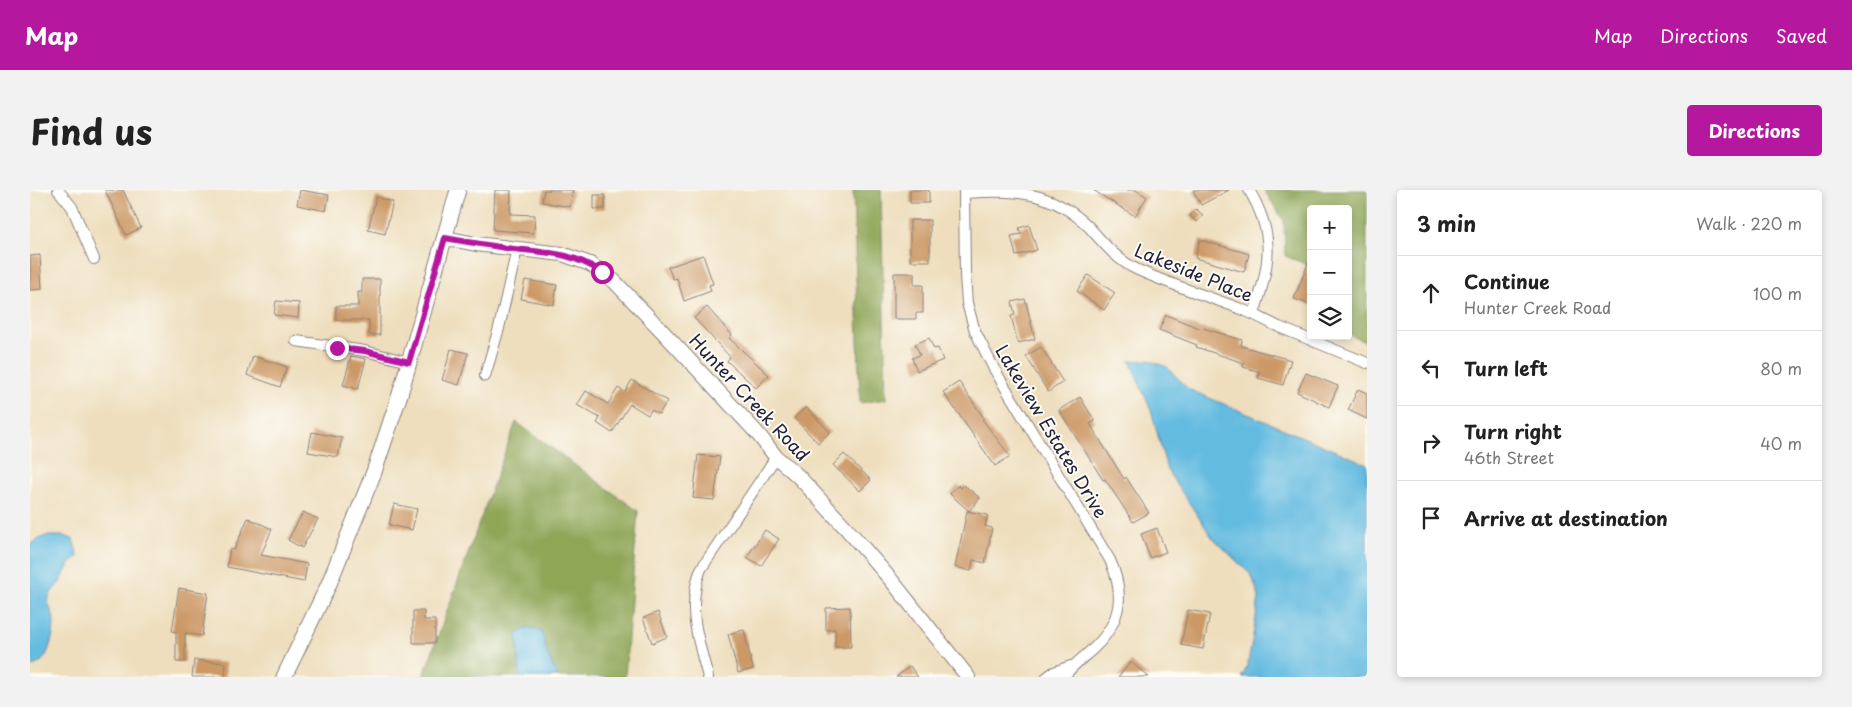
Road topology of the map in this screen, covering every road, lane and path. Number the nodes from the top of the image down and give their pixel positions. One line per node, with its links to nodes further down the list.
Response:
1 (58, 190): 7 (street)
2 (458, 190): 5 (main road)
3 (1249, 190): 8 (street)
4 (964, 191): 8 (street, Lakeside Place); 14 (street, Lakeview Estates Drive)
5 (445, 238): 6 (main road, Hunter Creek Road); 10 (main road)
6 (517, 249): 12 (street); 13 (main road, Hunter Creek Road)
7 (94, 259)
8 (1254, 314): 11 (street, Lakeside Place)
9 (296, 341): 10 (street)
10 (409, 362): 15 (main road)
11 (1367, 363)
12 (485, 376)
13 (776, 457): 16 (street); 17 (main road, Hunter Creek Road)
14 (1071, 666): 18 (street, Lakeview Estates Drive); 19 (street, Lakeview Estates Drive)
15 (284, 677)
16 (708, 677)
17 (968, 677)
18 (1047, 677)
19 (1064, 677)

